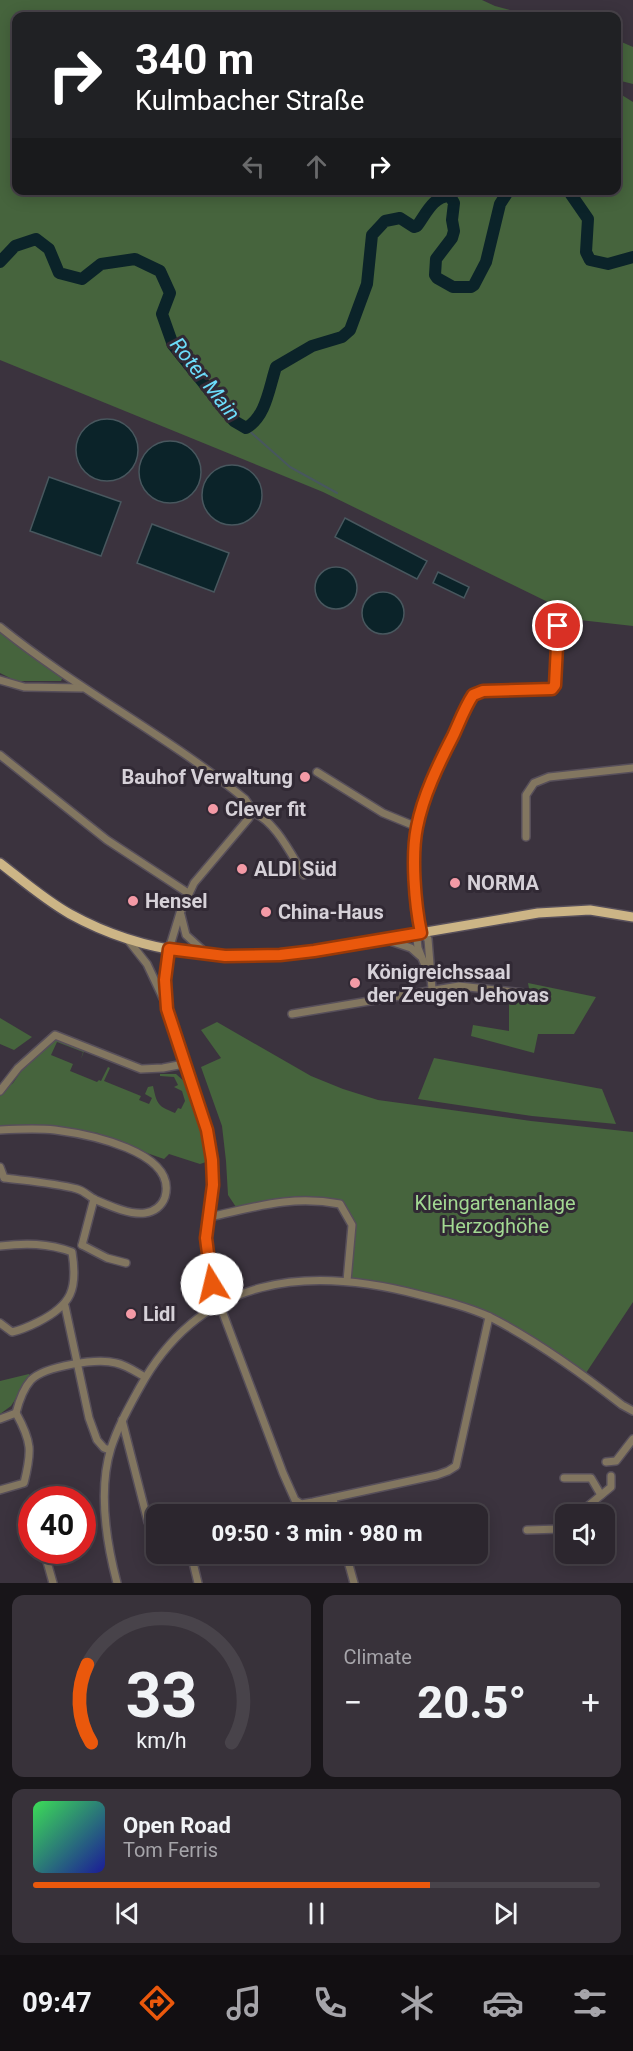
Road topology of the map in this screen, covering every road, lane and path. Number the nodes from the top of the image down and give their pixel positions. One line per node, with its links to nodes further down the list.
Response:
1 (558, 621): 9 (street)
2 (0, 627): 4 (street)
3 (0, 680): 4 (street)
4 (85, 689): 8 (street)
5 (0, 755): 13 (street)
6 (633, 768): 10 (street)
7 (317, 772): 9 (street)
8 (251, 812): 12 (street); 13 (street)
9 (417, 827): 16 (street)
10 (526, 837)
11 (0, 862): 17 (main road)
12 (304, 875)
13 (188, 893): 14 (street)
14 (180, 913): 19 (street); 20 (street)
15 (633, 917): 16 (main road)
16 (421, 933): 18 (main road); 21 (street); 22 (street)
17 (128, 940): 19 (main road); 25 (street)
18 (384, 940): 20 (main road); 21 (street)
19 (169, 949): 20 (main road); 25 (street)
20 (208, 955)
21 (421, 958): 22 (street)
22 (430, 978): 23 (street)
23 (432, 989): 24 (street); 26 (street)
24 (524, 993)
25 (167, 1009): 27 (street)
26 (292, 1014)
27 (184, 1064): 28 (street); 32 (street)
28 (0, 1091)
29 (0, 1130): 31 (street)
30 (0, 1167): 31 (street)
31 (94, 1199): 33 (street)
32 (208, 1217): 37 (street); 38 (street)
33 (81, 1245): 35 (street); 36 (street)
34 (0, 1246): 35 (street)
35 (72, 1252): 39 (street)
36 (126, 1263)
37 (347, 1281): 38 (street); 40 (street)
38 (218, 1303): 43 (street); 55 (street)
39 (65, 1306): 41 (street); 42 (street)
40 (489, 1317): 44 (street); 55 (street)
41 (0, 1323)
42 (78, 1364): 43 (street); 45 (street); 49 (street)
43 (146, 1377): 47 (street)
44 (633, 1411)
45 (16, 1413): 46 (street); 53 (street)
46 (0, 1419)
47 (122, 1420): 49 (street); 58 (street)
48 (633, 1439): 50 (street)
49 (110, 1450): 65 (street)
50 (606, 1462)
51 (611, 1476): 54 (street)
52 (564, 1478): 54 (street)
53 (0, 1490)
54 (601, 1495): 57 (street)
55 (333, 1498): 56 (street)
56 (334, 1504)
57 (590, 1504)
58 (146, 1514)
59 (555, 1529): 60 (street)
60 (527, 1530)
61 (48, 1564): 64 (street)
62 (193, 1564): 66 (street)
63 (349, 1564): 67 (street)
64 (53, 1583)
65 (117, 1583)
66 (198, 1583)
67 (354, 1583)

